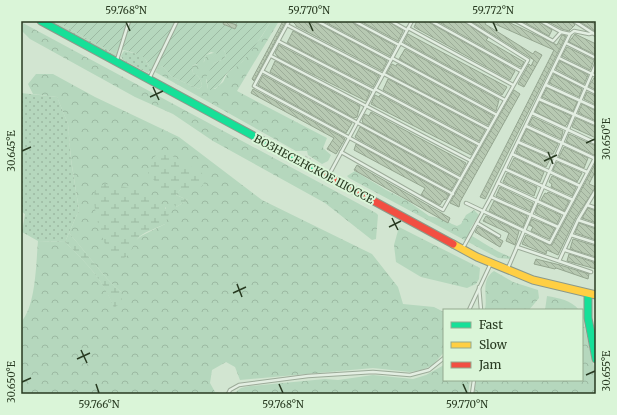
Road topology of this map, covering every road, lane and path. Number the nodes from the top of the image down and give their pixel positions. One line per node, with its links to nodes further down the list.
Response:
1 (41, 21): 26 (main road, ВОЗНЕСЕНСКОЕ ШОССЕ)
2 (129, 21): 26 (lane)
3 (177, 21): 34 (lane)
4 (289, 21): 14 (lane)
5 (317, 21): 25 (lane)
6 (354, 21): 21 (lane)
7 (391, 21): 15 (lane)
8 (412, 21): 15 (lane)
9 (432, 21): 29 (lane)
10 (466, 21): 29 (lane)
11 (516, 21): 16 (lane)
12 (541, 21): 16 (lane)
13 (574, 21): 18 (lane)
14 (287, 25): 19 (lane); 31 (lane)
15 (408, 29): 21 (lane); 35 (lane)
16 (561, 32): 17 (lane)
17 (570, 34): 18 (lane); 20 (lane)
18 (595, 34)
19 (278, 41): 22 (lane); 38 (lane)
20 (566, 43): 23 (lane); 24 (lane)
21 (400, 44): 25 (lane); 41 (lane)
22 (270, 56): 28 (lane); 43 (lane)
23 (559, 58): 30 (lane); 32 (lane)
24 (596, 58)
25 (392, 59): 31 (lane); 46 (lane)
26 (116, 62): 34 (main road, ВОЗНЕСЕНСКОЕ ШОССЕ)
27 (596, 64): 32 (lane)
28 (262, 71): 48 (lane); 53 (lane)
29 (521, 71): 35 (lane)
30 (553, 71): 36 (lane); 37 (lane)
31 (383, 74): 38 (lane); 51 (lane)
32 (592, 74): 33 (lane); 37 (lane)
33 (596, 76)
34 (148, 79): 66 (main road, ВОЗНЕСЕНСКОЕ ШОССЕ)
35 (513, 85): 41 (lane)
36 (546, 85): 40 (lane); 42 (lane)
37 (586, 88): 39 (lane); 42 (lane)
38 (375, 90): 43 (lane); 57 (lane)
39 (596, 92)
40 (539, 99): 45 (lane); 47 (lane)
41 (505, 100): 46 (lane)
42 (580, 101): 44 (lane); 47 (lane)
43 (366, 106): 48 (lane); 62 (lane)
44 (596, 108)
45 (532, 113): 50 (lane); 52 (lane)
46 (497, 115): 51 (lane)
47 (574, 115): 49 (lane); 52 (lane)
48 (358, 122): 53 (lane); 67 (lane)
49 (596, 124)
50 (526, 126): 54 (lane); 55 (lane)
51 (489, 129): 57 (lane)
52 (567, 130): 55 (lane); 56 (lane)
53 (350, 137): 58 (lane); 72 (lane)
54 (518, 142): 59 (lane); 61 (lane)
55 (561, 143): 60 (lane); 61 (lane)
56 (596, 143)
57 (480, 145): 62 (lane)
58 (341, 152): 66 (lane); 72 (lane)
59 (512, 154): 63 (lane); 64 (lane)
60 (595, 157): 65 (lane)
61 (555, 158): 64 (lane); 65 (lane)
62 (471, 161): 67 (lane)
63 (505, 169): 68 (lane); 70 (lane)
64 (549, 172): 69 (lane); 70 (lane)
65 (587, 172): 69 (lane)
66 (328, 176): 91 (main road, ВОЗНЕСЕНСКОЕ ШОССЕ)
67 (461, 179): 72 (lane)
68 (498, 183): 73 (lane); 75 (lane)
69 (580, 186): 74 (lane)
70 (542, 187): 74 (lane); 75 (lane)
71 (596, 190): 77 (lane)
72 (453, 194)
73 (491, 197): 79 (lane); 81 (lane)
74 (572, 200): 80 (lane)
75 (536, 202): 80 (lane); 81 (lane)
76 (466, 203): 79 (lane)
77 (587, 205): 78 (lane); 82 (lane)
78 (596, 208)
79 (483, 211): 83 (lane); 86 (lane)
80 (565, 214): 85 (lane)
81 (530, 216): 85 (lane); 86 (lane)
82 (578, 220): 84 (lane); 87 (lane)
83 (477, 223): 88 (lane); 91 (lane)
84 (596, 226)
85 (558, 227): 86 (lane)
86 (524, 230): 90 (lane)
87 (571, 235): 89 (lane); 92 (lane)
88 (500, 236)
89 (596, 243)
90 (517, 247): 94 (lane); 96 (lane)
91 (463, 249): 95 (main road, ВОЗНЕСЕНСКОЕ ШОССЕ)
92 (564, 250): 93 (lane); 94 (lane)
93 (596, 260)
94 (559, 261): 97 (lane)
95 (491, 263): 96 (main road, ВОЗНЕСЕНСКОЕ ШОССЕ); 98 (lane)
96 (507, 270): 99 (main road, ВОЗНЕСЕНСКОЕ ШОССЕ)
97 (592, 272)
98 (479, 287): 100 (lane); 101 (lane)
99 (592, 294): 103 (main road)
100 (469, 309)
101 (481, 309)
102 (443, 359): 105 (lane)
103 (596, 359)
104 (474, 381): 106 (lane)
105 (228, 394)
106 (472, 394)

